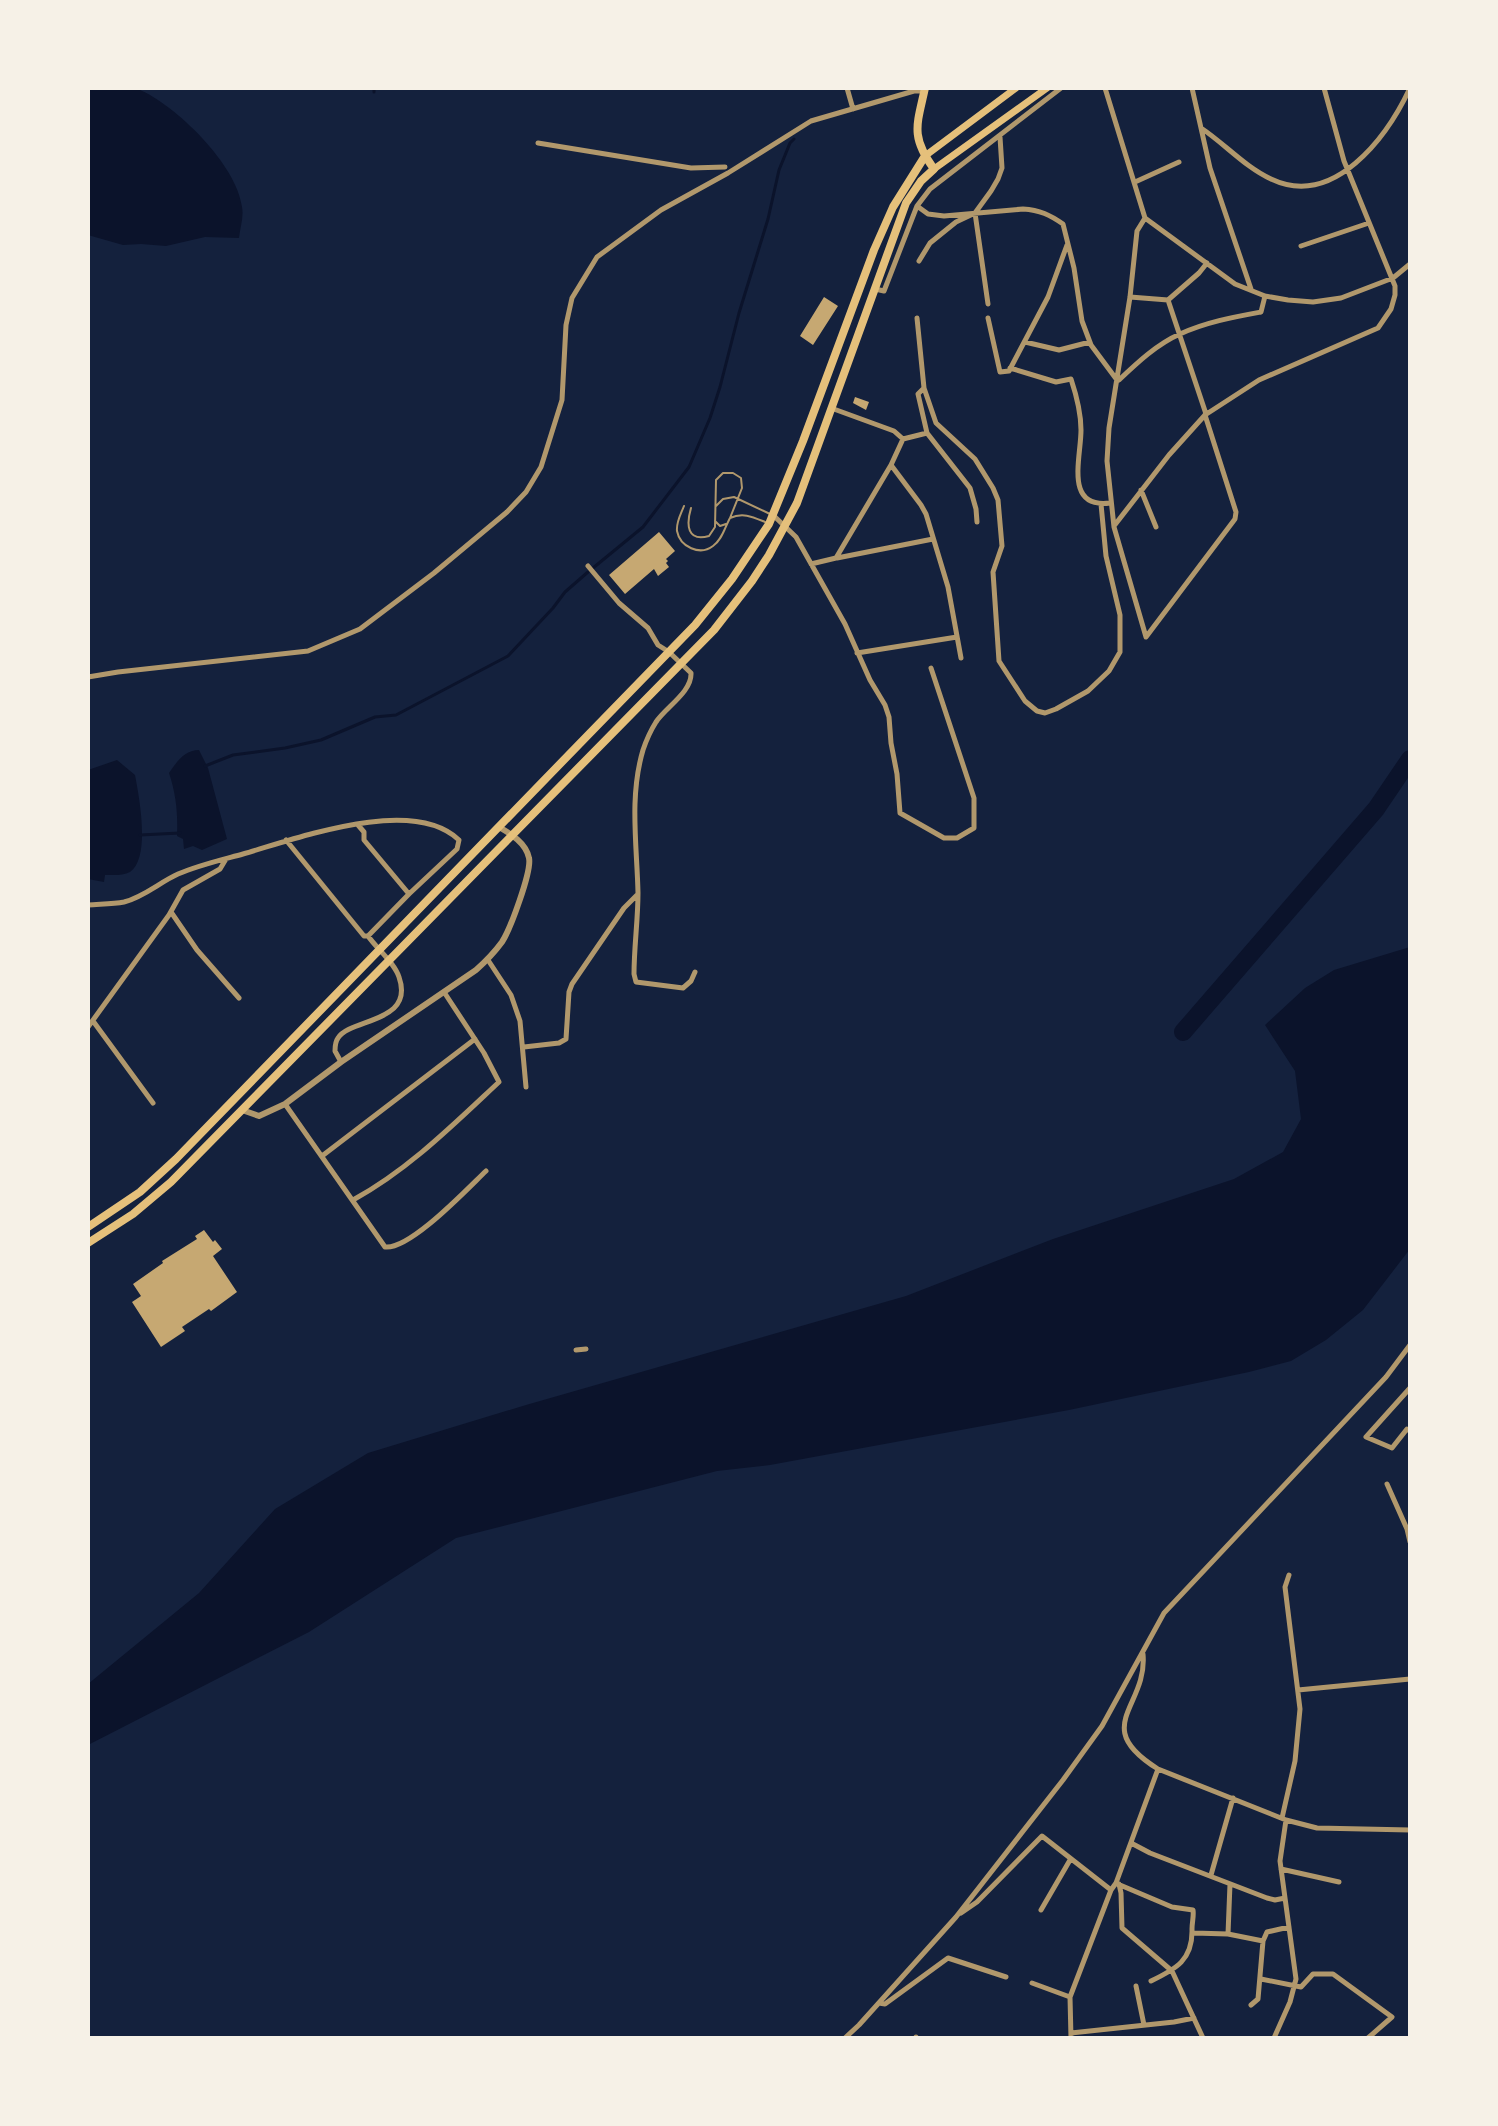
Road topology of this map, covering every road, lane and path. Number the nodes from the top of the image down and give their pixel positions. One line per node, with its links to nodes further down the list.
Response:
1 (847, 88): 10 (street)
2 (1016, 88): 14 (main road)
3 (1047, 88): 17 (main road)
4 (1061, 88): 12 (street)
5 (1105, 88): 19 (street)
6 (1192, 88): 11 (street)
7 (1324, 88): 18 (street)
8 (1410, 88): 18 (street)
9 (925, 89): 10 (street); 14 (main road)
10 (853, 109): 75 (street)
11 (1201, 128): 18 (street); 31 (street)
12 (1000, 136): 20 (street); 21 (street)
13 (538, 143): 16 (street)
14 (925, 156): 17 (main road); 56 (main road)
15 (1179, 162): 19 (street)
16 (725, 167)
17 (934, 169): 30 (main road)
18 (1347, 170): 23 (street)
19 (1135, 182): 22 (street)
20 (917, 206): 21 (street); 30 (street)
21 (975, 213): 24 (street); 26 (street); 35 (street)
22 (1145, 218): 27 (street); 33 (street)
23 (1369, 223): 25 (street); 29 (street)
24 (1068, 244): 39 (street); 40 (street)
25 (1301, 246)
26 (919, 261)
27 (1207, 263): 31 (street); 34 (street)
28 (1410, 264): 29 (street)
29 (1393, 278): 32 (street); 45 (street)
30 (874, 289): 44 (main road)
31 (1251, 289): 32 (street)
32 (1265, 296): 38 (street)
33 (1130, 297): 34 (street); 42 (street)
34 (1168, 300): 38 (street)
35 (988, 304)
36 (917, 318): 43 (street)
37 (988, 318): 41 (street)
38 (1180, 334): 42 (street); 45 (street)
39 (1025, 342): 40 (street); 41 (street)
40 (1090, 342): 42 (street)
41 (1010, 368): 52 (street)
42 (1118, 381): 51 (street)
43 (924, 388): 46 (street); 52 (street)
44 (830, 408): 47 (street); 64 (main road)
45 (1205, 414): 49 (street); 62 (street)
46 (927, 433): 47 (street); 59 (street)
47 (903, 439): 48 (street)
48 (891, 465): 65 (street); 66 (street)
49 (1141, 490): 62 (street); 63 (street)
50 (738, 499): 55 (lane); 55 (lane); 56 (lane); 57 (lane)
51 (1110, 503): 52 (street); 62 (street)
52 (1101, 504)
53 (684, 506): 60 (lane)
54 (691, 508): 58 (lane)
55 (715, 511): 58 (lane)
56 (773, 515): 61 (main road); 64 (street)
57 (730, 518): 60 (lane); 61 (lane)
58 (715, 521): 60 (lane)
59 (977, 522)
60 (727, 524)
61 (769, 524): 64 (street); 70 (main road)
62 (1114, 527)
63 (1156, 527)
64 (784, 528): 67 (street); 73 (main road)
65 (934, 539): 66 (street); 69 (street)
66 (836, 558): 67 (street)
67 (811, 564): 71 (street)
68 (588, 566): 70 (street)
69 (957, 637): 71 (street); 72 (street)
70 (669, 652): 73 (street); 77 (main road)
71 (857, 653): 74 (street)
72 (961, 658)
73 (681, 663): 78 (main road); 82 (street)
74 (931, 668)
75 (88, 677)
76 (358, 824): 79 (street); 81 (street); 81 (street)
77 (499, 827): 78 (street); 102 (main road)
78 (513, 835): 86 (street); 98 (main road)
79 (286, 840): 80 (street); 85 (street)
80 (227, 858): 83 (street); 84 (street)
81 (409, 894): 85 (street)
82 (638, 895): 87 (street); 93 (street)
83 (88, 905)
84 (171, 912): 89 (street); 90 (street)
85 (369, 938): 94 (street)
86 (488, 960): 88 (street); 93 (street)
87 (695, 972)
88 (444, 992): 92 (street); 94 (street)
89 (239, 998)
90 (93, 1021): 91 (street); 96 (street)
91 (88, 1027)
92 (475, 1039): 99 (street); 101 (street)
93 (524, 1047): 95 (street)
94 (341, 1062): 97 (street)
95 (526, 1087)
96 (153, 1103)
97 (285, 1104): 98 (street); 99 (street)
98 (242, 1110): 103 (main road)
99 (322, 1156): 101 (street)
100 (486, 1171): 101 (street)
101 (353, 1200)
102 (88, 1227)
103 (88, 1243)
104 (1410, 1345): 112 (street)
105 (586, 1349): 106 (street)
106 (576, 1350)
107 (1410, 1388): 108 (street)
108 (1410, 1431)
109 (1387, 1484): 110 (street)
110 (1410, 1542)
111 (1289, 1575): 114 (street)
112 (1143, 1653): 115 (street); 129 (street)
113 (1410, 1679): 114 (street)
114 (1298, 1690): 117 (street)
115 (1158, 1769): 116 (street); 119 (street)
116 (1233, 1798): 117 (street); 122 (street)
117 (1284, 1819): 118 (street); 121 (street)
118 (1410, 1830)
119 (1131, 1843): 122 (street); 124 (street)
120 (1070, 1860): 126 (street); 128 (street); 129 (street)
121 (1281, 1869): 123 (street); 127 (street)
122 (1211, 1875): 125 (street)
123 (1339, 1882)
124 (1118, 1884): 126 (street); 131 (street); 134 (street)
125 (1230, 1884): 127 (street); 132 (street)
126 (1111, 1890): 141 (street)
127 (1285, 1898): 130 (street)
128 (1041, 1910)
129 (956, 1917): 142 (street)
130 (1289, 1927): 133 (street); 140 (street)
131 (1194, 1933): 132 (street); 134 (street)
132 (1228, 1934): 133 (street)
133 (1263, 1941): 136 (street)
134 (1172, 1971): 137 (street); 144 (street)
135 (1006, 1977): 142 (street)
136 (1261, 1979): 140 (street); 143 (street)
137 (1151, 1981)
138 (1032, 1983): 141 (street)
139 (1136, 1986): 145 (street)
140 (1294, 1986): 149 (street); 150 (street)
141 (1070, 1997): 146 (street)
142 (879, 2003): 147 (street)
143 (1251, 2005)
144 (1194, 2018): 145 (street); 148 (street)
145 (1144, 2025): 146 (street)
146 (1071, 2035)
147 (845, 2038)
148 (1203, 2038)
149 (1274, 2038)
150 (1368, 2038)

